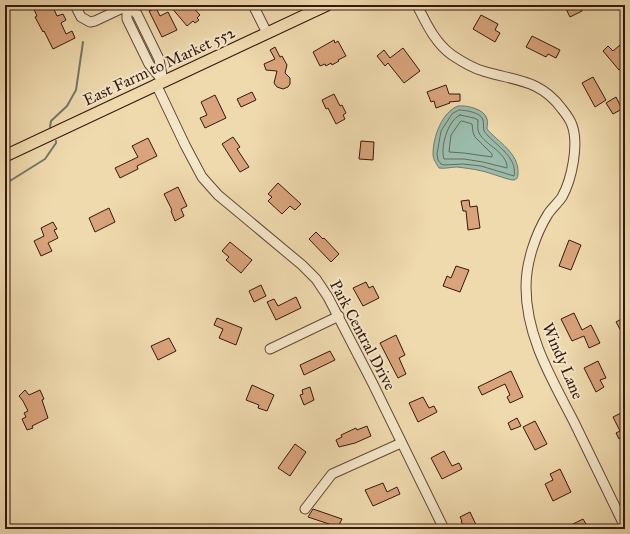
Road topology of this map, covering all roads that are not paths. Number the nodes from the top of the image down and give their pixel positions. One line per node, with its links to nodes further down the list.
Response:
1 (75, 5): 2 (street)
2 (128, 5): 7 (street, Park Central Drive)
3 (253, 5): 6 (street)
4 (327, 5): 6 (main road, East Farm to Market 552)
5 (417, 5): 13 (street, Windy Lane)
6 (266, 33): 7 (main road, East Farm to Market 552)
7 (160, 83): 8 (main road, East Farm to Market 552); 9 (street, Park Central Drive)
8 (5, 156)
9 (339, 316): 10 (street); 11 (street, Park Central Drive)
10 (270, 349)
11 (401, 443): 12 (street); 14 (street, Park Central Drive)
12 (305, 509)
13 (625, 527)
14 (444, 529)

